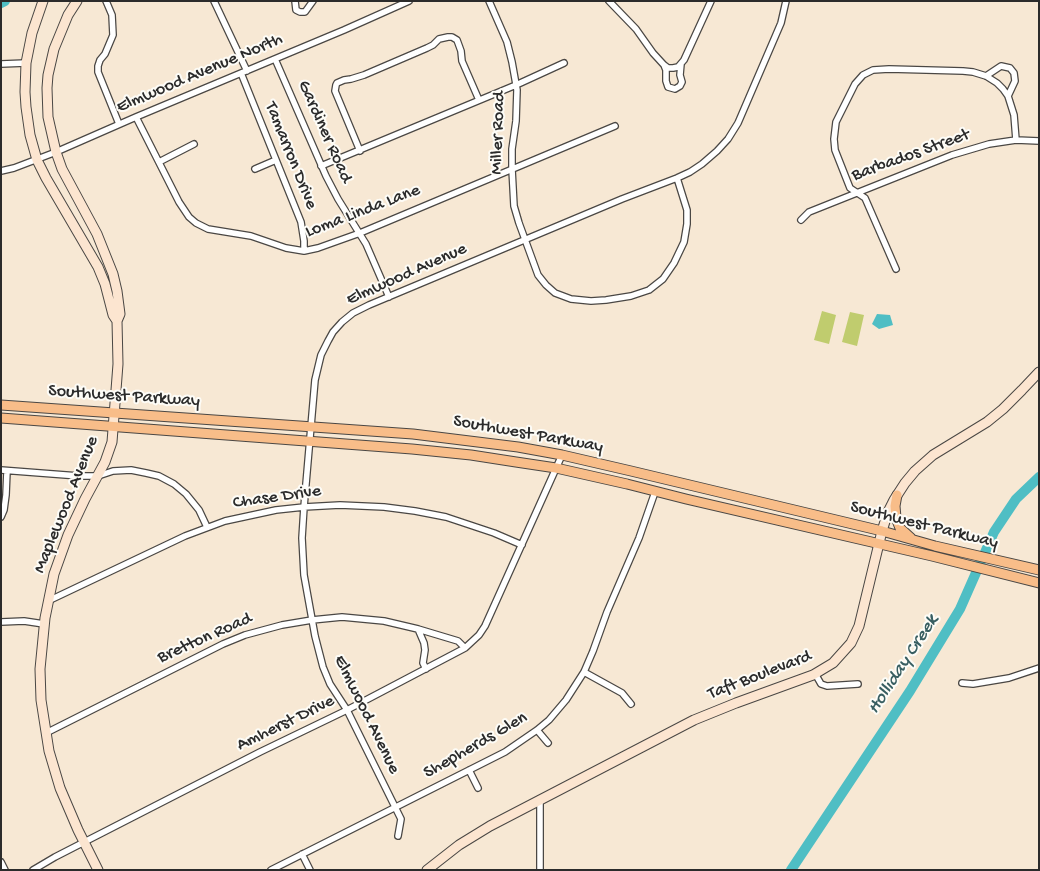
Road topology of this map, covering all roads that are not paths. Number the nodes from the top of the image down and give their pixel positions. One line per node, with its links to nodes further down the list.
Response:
1 (43, 1): 13 (street, Maplewood Avenue)
2 (77, 1): 30 (street, Maplewood Avenue)
3 (106, 1): 24 (street)
4 (214, 1): 18 (street, Tamarron Drive)
5 (295, 1): 6 (street)
6 (313, 1)
7 (409, 1): 12 (street, Elmwood Avenue North)
8 (489, 1): 20 (street, Miller Road)
9 (609, 1): 17 (street)
10 (711, 1): 16 (street)
11 (786, 1): 38 (street, Elmwood Avenue)
12 (275, 59): 18 (street, Elmwood Avenue North); 34 (street, Gardiner Road)
13 (26, 62): 15 (street); 31 (street, Maplewood Avenue)
14 (564, 63): 20 (street)
15 (1, 64)
16 (681, 64): 17 (street); 17 (street)
17 (664, 66)
18 (244, 72): 23 (street, Elmwood Avenue North); 32 (street, Tamarron Drive)
19 (986, 76): 21 (street); 21 (street); 39 (street)
20 (516, 85): 22 (street); 36 (street, Miller Road)
21 (1008, 96): 26 (street)
22 (479, 100): 29 (street); 29 (street)
23 (136, 117): 24 (street, Elmwood Avenue North); 33 (street, Loma Linda Lane)
24 (119, 124): 30 (street, Elmwood Avenue North)
25 (615, 126): 36 (street, Loma Linda Lane)
26 (1016, 140): 27 (street, Barbados Street); 39 (street, Barbados Street)
27 (1039, 141)
28 (194, 144): 33 (street)
29 (360, 150): 34 (street)
30 (56, 152): 31 (street, Elmwood Avenue North); 46 (street, Maplewood Avenue)
31 (37, 160): 37 (street, Elmwood Avenue North); 46 (street, Maplewood Avenue)
32 (276, 160): 35 (street); 43 (street, Tamarron Drive)
33 (158, 162): 43 (street, Loma Linda Lane)
34 (321, 166): 41 (street, Gardiner Road)
35 (255, 169)
36 (512, 169): 41 (street, Loma Linda Lane); 42 (street, Miller Road)
37 (1, 172)
38 (677, 178): 42 (street, Elmwood Avenue); 42 (street, Miller Road)
39 (856, 193): 40 (street, Barbados Street); 44 (street)
40 (801, 220)
41 (360, 233): 43 (street, Loma Linda Lane); 45 (street, Gardiner Road)
42 (525, 239): 45 (street, Elmwood Avenue)
43 (304, 251)
44 (896, 269)
45 (389, 297): 52 (street, Elmwood Avenue)
46 (117, 321): 49 (street, Maplewood Avenue)
47 (1039, 372): 61 (street, Taft Boulevard)
48 (1, 405): 49 (main road, Southwest Parkway)
49 (114, 413): 51 (street, Maplewood Avenue); 52 (main road, Southwest Parkway)
50 (1, 418): 51 (main road, Southwest Parkway)
51 (113, 426): 53 (main road, Southwest Parkway); 59 (street, Maplewood Avenue)
52 (311, 426): 53 (street, Elmwood Avenue); 54 (main road, Southwest Parkway)
53 (310, 441): 56 (main road, Southwest Parkway); 63 (street, Elmwood Avenue)
54 (490, 443): 55 (main road, Southwest Parkway); 56 (main road)
55 (562, 455): 57 (street, Amherst Drive); 62 (main road, Southwest Parkway)
56 (488, 458): 57 (main road, Southwest Parkway)
57 (556, 468): 60 (main road, Southwest Parkway); 70 (street, Amherst Drive)
58 (4, 471): 59 (street); 64 (street)
59 (98, 476): 66 (street); 73 (street, Maplewood Avenue)
60 (655, 492): 65 (main road, Southwest Parkway); 81 (street, Shepherds Glen)
61 (897, 495): 67 (street, Taft Boulevard); 68 (main road)
62 (779, 506): 65 (main road); 67 (main road, Southwest Parkway)
63 (304, 507): 66 (street, Chase Drive); 70 (street, Chase Drive); 74 (street, Elmwood Avenue)
64 (1, 517)
65 (778, 520): 69 (main road, Southwest Parkway)
66 (207, 527): 73 (street, Chase Drive)
67 (882, 531): 68 (main road, Southwest Parkway); 69 (street, Taft Boulevard)
68 (913, 540): 71 (main road, Southwest Parkway)
69 (879, 544): 72 (main road, Southwest Parkway); 82 (street, Taft Boulevard)
70 (522, 545): 78 (street, Amherst Drive)
71 (1039, 570)
72 (1039, 583)
73 (48, 601): 76 (street, Maplewood Avenue)
74 (312, 620): 77 (street, Bretton Road); 86 (street, Elmwood Avenue); 88 (street, Bretton Road)
75 (1, 622): 76 (street)
76 (44, 624): 88 (street, Maplewood Avenue)
77 (418, 629): 78 (street, Bretton Road); 80 (street)
78 (465, 648): 80 (street, Amherst Drive)
79 (1039, 668): 83 (street)
80 (426, 669): 86 (street, Amherst Drive)
81 (584, 672): 85 (street); 87 (street, Shepherds Glen)
82 (813, 675): 84 (street); 92 (street, Taft Boulevard)
83 (962, 683)
84 (858, 684)
85 (631, 704)
86 (347, 710): 93 (street, Elmwood Avenue); 95 (street, Amherst Drive)
87 (537, 730): 89 (street); 90 (street, Shepherds Glen)
88 (46, 733): 95 (street, Maplewood Avenue)
89 (548, 743)
90 (468, 770): 91 (street); 93 (street, Shepherds Glen)
91 (478, 788)
92 (540, 799): 103 (street, Taft Boulevard); 104 (street)
93 (395, 807): 94 (street, Elmwood Avenue); 96 (street, Shepherds Glen)
94 (398, 836)
95 (84, 842): 99 (street, Amherst Drive); 100 (street, Maplewood Avenue)
96 (302, 854): 101 (street, Shepherds Glen); 102 (street)
97 (1, 862): 98 (street)
98 (5, 870)
99 (34, 870)
100 (98, 870)
101 (271, 870)
102 (310, 870)
103 (426, 870)
104 (540, 870)

